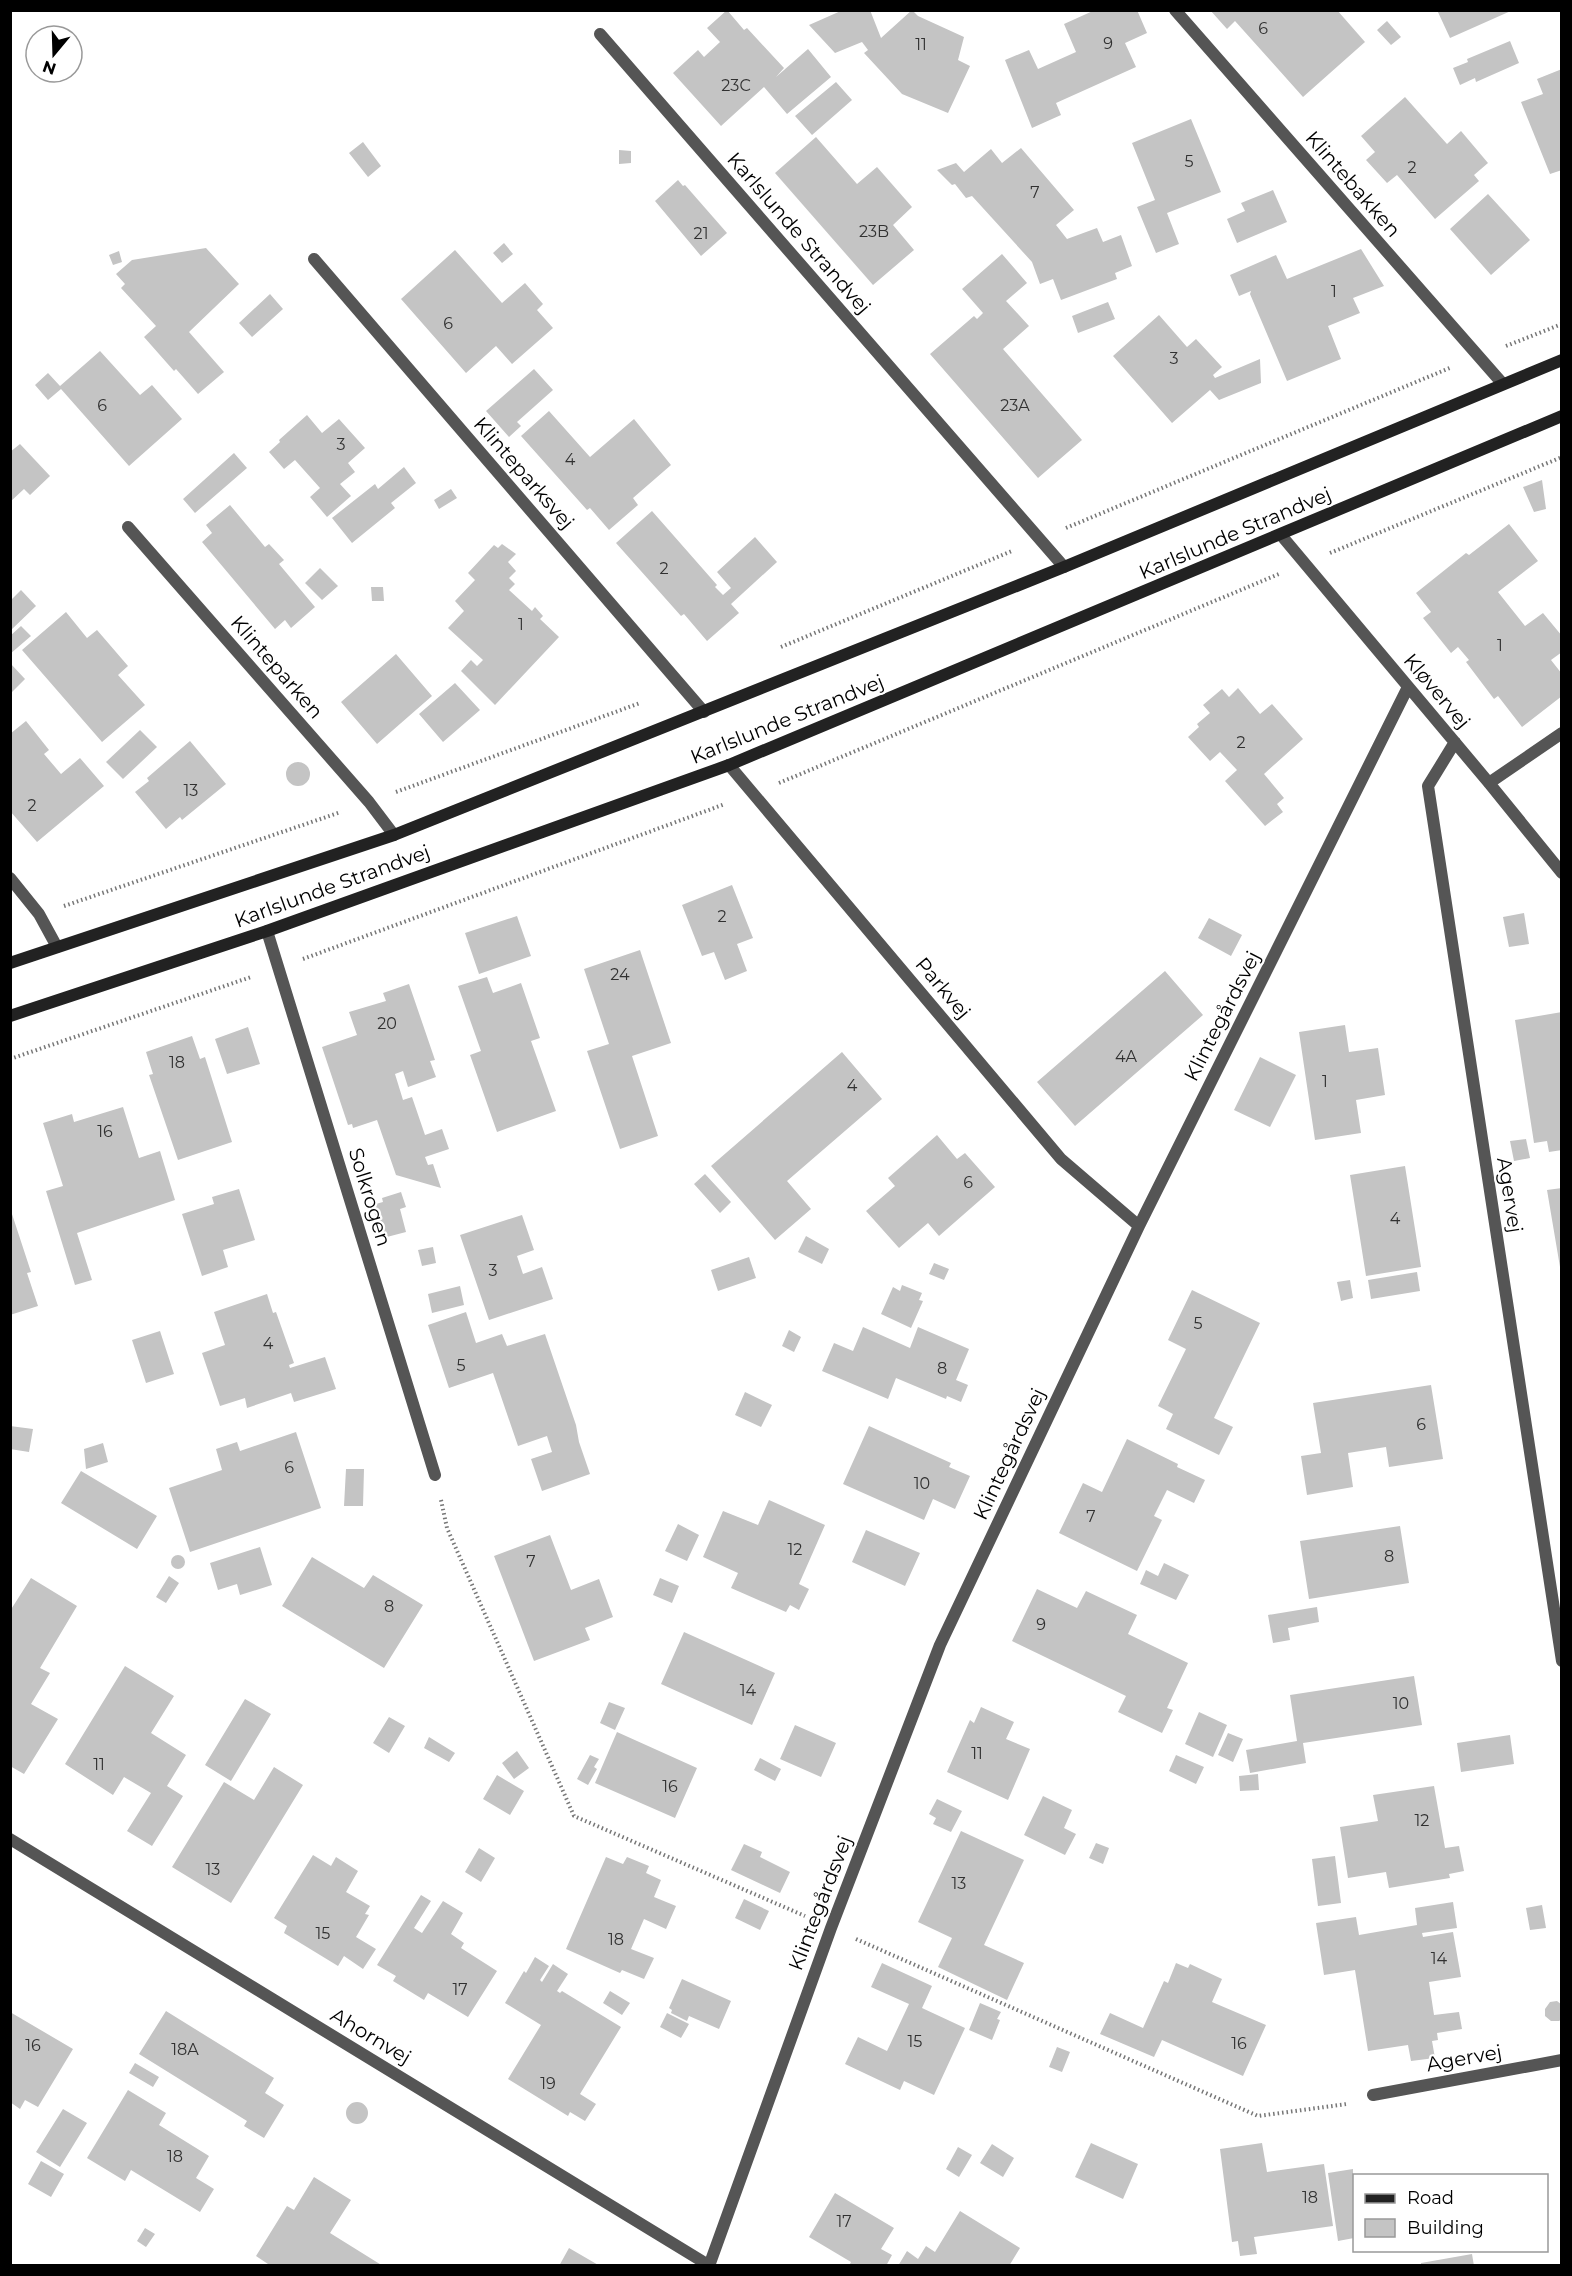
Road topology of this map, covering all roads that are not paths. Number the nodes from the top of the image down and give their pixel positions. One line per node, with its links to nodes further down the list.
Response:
1 (1175, 10): 5 (street, Klintebakken)
2 (600, 34): 9 (street, Karlslunde Strandvej)
3 (314, 259): 11 (street, Klinteparksvej)
4 (1562, 360): 5 (main road, Karlslunde Strandvej)
5 (1502, 383): 9 (main road, Karlslunde Strandvej)
6 (1562, 416): 8 (main road, Karlslunde Strandvej)
7 (128, 527): 16 (street, Klinteparken)
8 (1281, 535): 10 (street, Kløvervej); 14 (main road, Karlslunde Strandvej)
9 (1064, 567): 11 (main road, Karlslunde Strandvej)
10 (1408, 687): 13 (street, Kløvervej); 23 (street, Klintegårdsvej)
11 (704, 712): 16 (main road, Karlslunde Strandvej)
12 (1562, 733): 15 (street)
13 (1455, 742): 15 (street, Kløvervej); 25 (street, Agervej)
14 (729, 765): 19 (main road, Karlslunde Strandvej); 23 (street, Parkvej)
15 (1489, 783): 17 (street, Kløvervej)
16 (394, 835): 20 (main road, Karlslunde Strandvej)
17 (1562, 873)
18 (10, 878): 20 (street)
19 (267, 931): 22 (main road, Karlslunde Strandvej); 24 (street, Solkrogen)
20 (57, 948): 21 (main road, Karlslunde Strandvej)
21 (10, 963)
22 (10, 1016)
23 (1138, 1226): 29 (street, Klintegårdsvej)
24 (435, 1475)
25 (1562, 1661)
26 (10, 1839): 29 (street, Ahornvej)
27 (1562, 2060): 28 (street, Agervej)
28 (1373, 2095)
29 (710, 2265)

